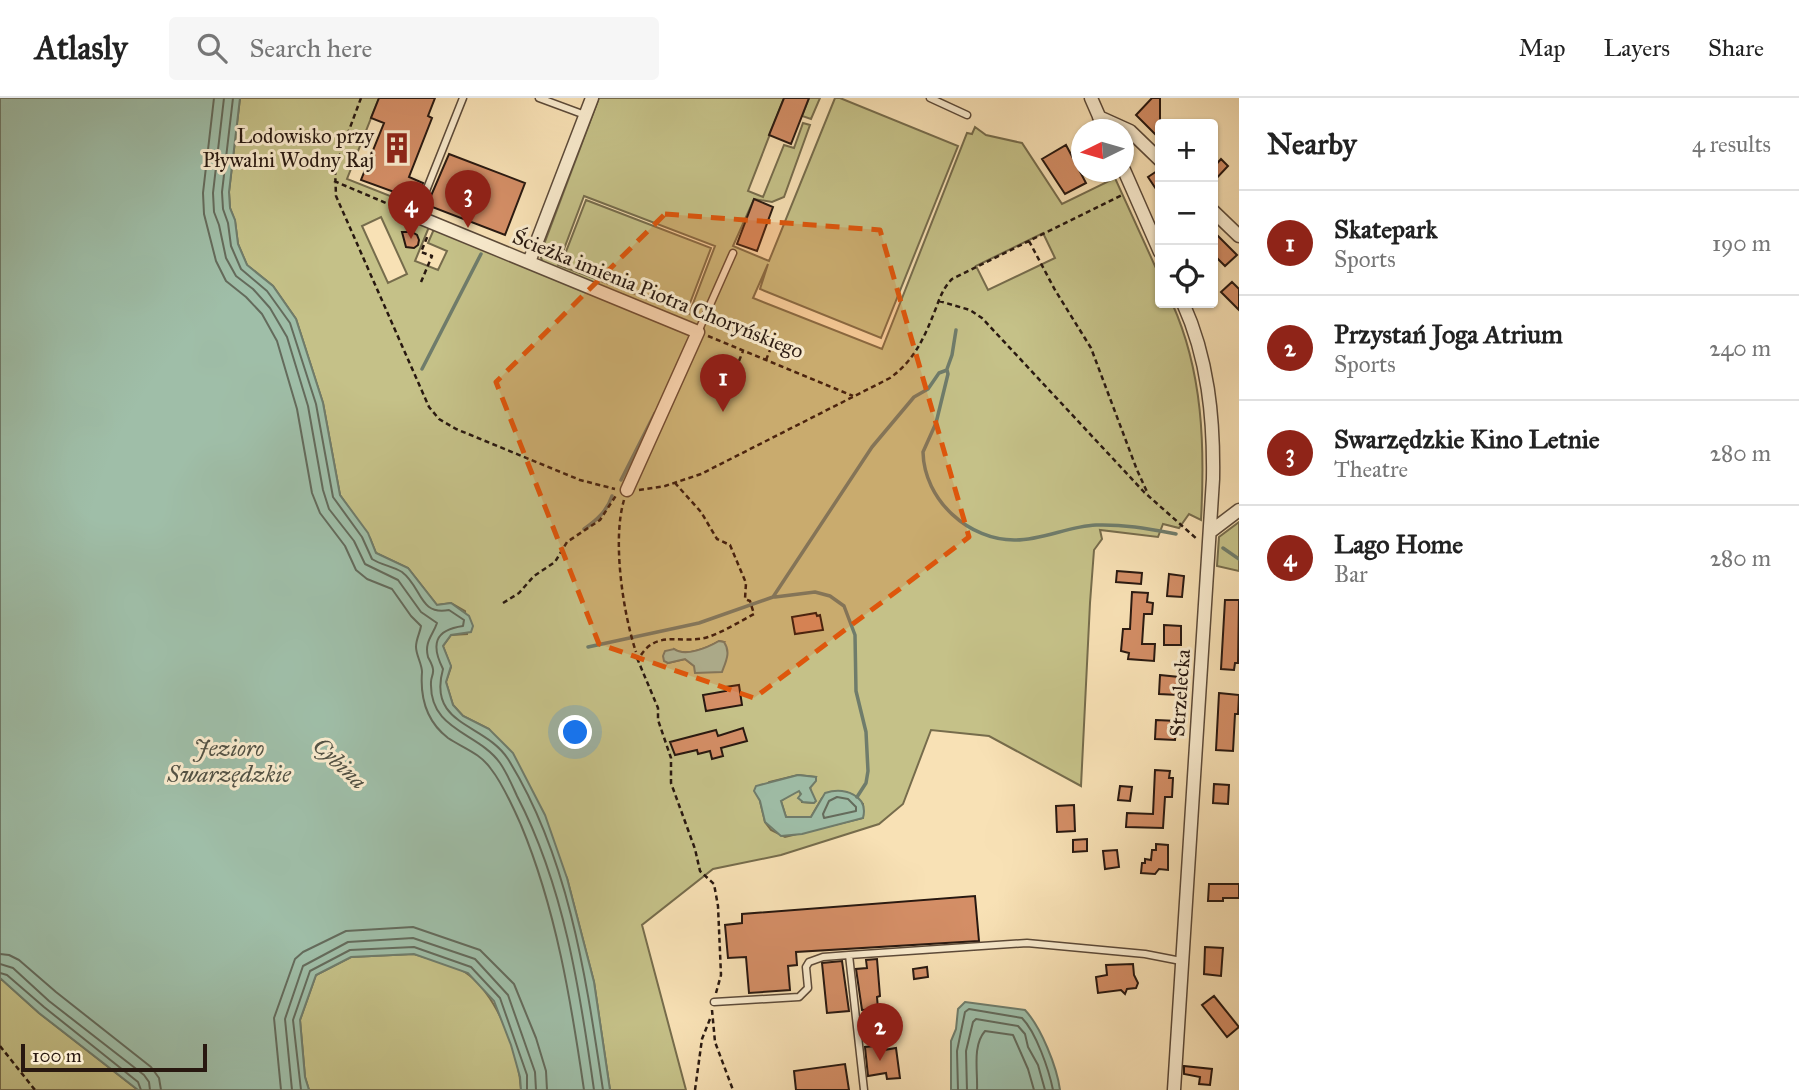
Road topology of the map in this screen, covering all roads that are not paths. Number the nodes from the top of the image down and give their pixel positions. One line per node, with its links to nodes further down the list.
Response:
1 (463, 98): 11 (lane)
2 (539, 98): 6 (lane)
3 (592, 98): 6 (street)
4 (930, 98): 7 (lane)
5 (1091, 98): 8 (street)
6 (585, 115): 16 (street)
7 (967, 116)
8 (1099, 117): 9 (street)
9 (1155, 155)
10 (1129, 182): 14 (street)
11 (416, 216): 16 (street, Ścieżka imienia Piotra Choryńskiego)
12 (1218, 216): 13 (street)
13 (1239, 236)
14 (1157, 245)
15 (733, 253): 18 (lane)
16 (529, 262): 18 (street, Ścieżka imienia Piotra Choryńskiego)
17 (1185, 308): 21 (street, Strzelecka)
18 (698, 332): 19 (street)
19 (623, 490)
20 (1239, 510): 21 (street)
21 (1210, 532): 23 (street, Strzelecka)
22 (849, 956): 23 (lane); 24 (lane); 25 (lane)
23 (1182, 961): 26 (street, Strzelecka)
24 (714, 1002)
25 (864, 1090)
26 (1174, 1090)

